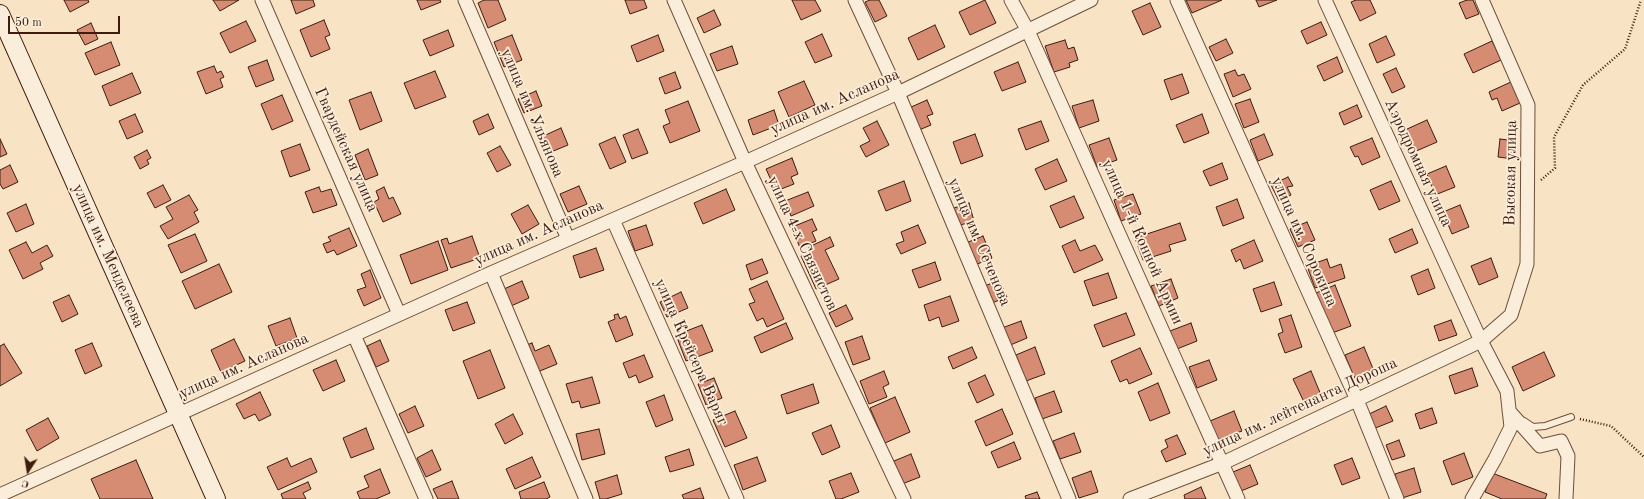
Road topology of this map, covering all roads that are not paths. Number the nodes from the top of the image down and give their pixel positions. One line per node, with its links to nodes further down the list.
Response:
1 (262, 0): 17 (street, Гвардейская улица)
2 (465, 0): 15 (street, улица им. Ульянова)
3 (674, 0): 13 (street, улица 4-х Связистов)
4 (855, 0): 12 (street, улица им. Сеченова)
5 (1011, 0): 11 (street, улица 1-й Конной Армии)
6 (1091, 0): 11 (street, улица им. Асланова)
7 (1177, 0): 20 (street, улица им. Сорокина)
8 (1325, 0): 19 (street, Аэродромная улица)
9 (1482, 0): 19 (street, Высокая улица)
10 (0, 14): 22 (main road, улица им. Менделеева)
11 (1028, 32): 12 (street, улица им. Асланова); 24 (street, улица 1-й Конной Армии)
12 (898, 93): 13 (street, улица им. Асланова); 31 (street, улица им. Сеченова)
13 (745, 162): 14 (street, улица им. Асланова); 30 (street, улица 4-х Связистов)
14 (614, 220): 15 (street, улица им. Асланова); 29 (street, улица Крейсера Варяг)
15 (568, 239): 16 (street, улица им. Асланова)
16 (490, 273): 17 (street, улица им. Асланова); 28 (street)
17 (399, 314): 18 (street, улица им. Асланова)
18 (354, 335): 22 (street, улица им. Асланова); 27 (street)
19 (1481, 341): 20 (street, улица им. лейтенанта Дороша); 21 (street, Аэродромная улица)
20 (1357, 400): 24 (street, улица им. лейтенанта Дороша); 34 (street, улица им. Сорокина)
21 (1509, 411): 23 (lane); 35 (street, Аэродромная улица); 36 (street)
22 (179, 414): 25 (street, улица им. Асланова); 26 (main road, улица им. Менделеева)
23 (1571, 417)
24 (1223, 463): 32 (street, улица им. лейтенанта Дороша); 33 (street, улица 1-й Конной Армии)
25 (0, 495)
26 (216, 499)
27 (426, 499)
28 (586, 499)
29 (737, 499)
30 (904, 499)
31 (1069, 499)
32 (1130, 499)
33 (1238, 499)
34 (1396, 499)
35 (1472, 499)
36 (1566, 499)

